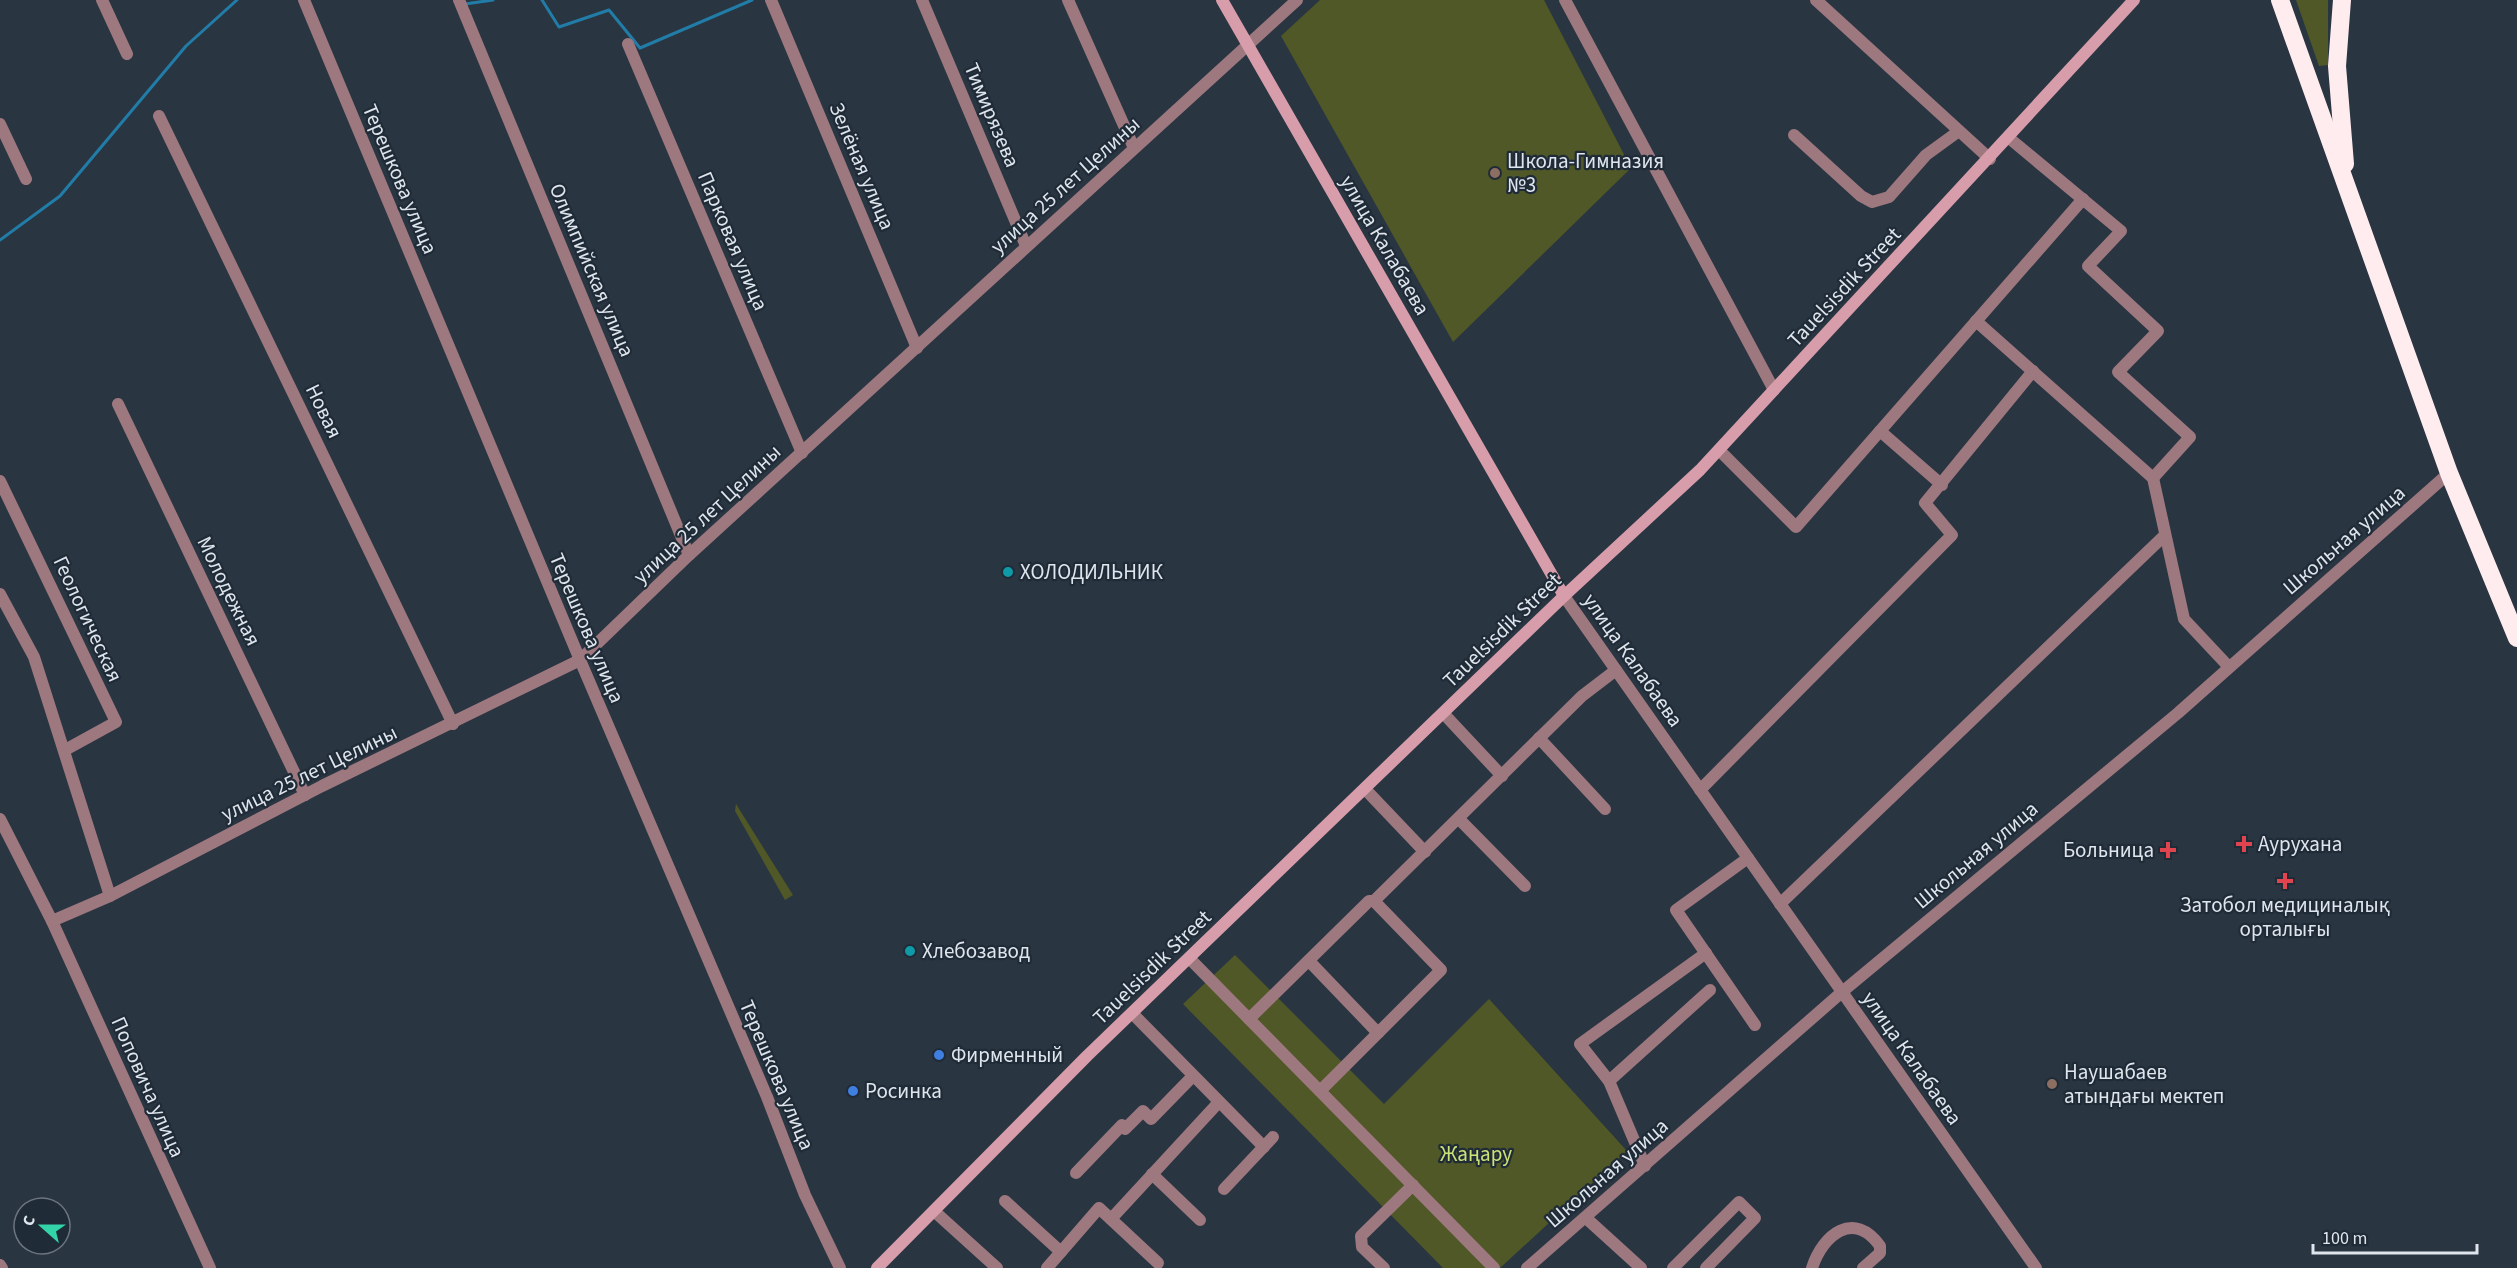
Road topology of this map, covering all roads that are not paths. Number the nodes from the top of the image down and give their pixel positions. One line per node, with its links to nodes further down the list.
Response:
1 (102, 0): 16 (street)
2 (304, 0): 45 (street, Терешкова улица)
3 (459, 0): 41 (street, Олимпийская улица)
4 (771, 0): 29 (street, Зелёная улица)
5 (922, 0): 27 (street, Тимирязева)
6 (1068, 0): 22 (street)
7 (1222, 0): 15 (street, улица Калабаева)
8 (1297, 0): 15 (street, улица 25 лет Целины)
9 (1565, 0): 31 (street)
10 (1816, 0): 19 (street)
11 (2134, 0): 21 (street, Tauelsisdik Street)
12 (2280, 0): 25 (highway)
13 (2342, 0): 25 (highway)
14 (627, 44): 35 (street, Парковая улица)
15 (1247, 44): 22 (street, улица 25 лет Целины); 43 (street, улица Калабаева)
16 (127, 54)
17 (159, 116): 49 (street, Новая)
18 (0, 124): 24 (street)
19 (1959, 131): 20 (street); 23 (street)
20 (1794, 135)
21 (2009, 138): 23 (street, Tauelsisdik Street); 26 (street)
22 (1134, 148): 27 (street, улица 25 лет Целины)
23 (1990, 159): 31 (street, Tauelsisdik Street)
24 (26, 179)
25 (2347, 190): 36 (highway)
26 (2083, 200): 28 (street); 37 (street)
27 (1026, 246): 29 (street, улица 25 лет Целины)
28 (1976, 321): 30 (street); 33 (street)
29 (917, 348): 35 (street, улица 25 лет Целины)
30 (2033, 371): 37 (street); 39 (street)
31 (1774, 390): 34 (street, Tauelsisdik Street)
32 (118, 404): 55 (street, Молодежная)
33 (1880, 431): 34 (street); 39 (street)
34 (1719, 450): 43 (street, Tauelsisdik Street)
35 (802, 453): 41 (street, улица 25 лет Целины)
36 (2449, 473): 44 (highway); 46 (street, Школьная улица)
37 (2153, 478): 40 (street)
38 (0, 482): 51 (street, Геологическая)
39 (1942, 485): 54 (street)
40 (2165, 536): 46 (street); 64 (street)
41 (689, 555): 45 (street, улица 25 лет Целины)
42 (0, 594): 51 (street)
43 (1564, 596): 47 (street, улица Калабаева); 48 (street, Tauelsisdik Street)
44 (2517, 638)
45 (580, 660): 49 (street, улица 25 лет Целины); 95 (street, Терешкова улица)
46 (2229, 668): 70 (street, Школьная улица)
47 (1616, 670): 50 (street); 54 (street, улица Калабаева)
48 (1444, 714): 52 (street); 53 (street, Tauelsisdik Street)
49 (453, 724): 55 (street, улица 25 лет Целины)
50 (1539, 738): 52 (street); 56 (street)
51 (65, 750): 62 (street)
52 (1502, 776): 58 (street)
53 (1365, 789): 59 (street); 67 (street, Tauelsisdik Street)
54 (1700, 790): 60 (street, улица Калабаева)
55 (305, 795): 62 (street, улица 25 лет Целины)
56 (1605, 809)
57 (0, 819): 65 (street, Поповича улица)
58 (1458, 819): 59 (street); 61 (street)
59 (1425, 852): 63 (street)
60 (1748, 858): 64 (street, улица Калабаева); 66 (street)
61 (1525, 886)
62 (110, 896): 65 (street, улица 25 лет Целины)
63 (1374, 901): 68 (street); 74 (street)
64 (1780, 904): 70 (street, улица Калабаева)
65 (52, 921): 94 (street, Поповича улица)
66 (1706, 953): 73 (street); 76 (street)
67 (1190, 958): 71 (street, Tauelsisdik Street); 72 (street)
68 (1309, 961): 72 (street); 74 (street)
69 (1710, 990): 76 (street)
70 (1842, 992): 81 (street, Школьная улица); 106 (street, улица Калабаева)
71 (1132, 1013): 75 (street); 87 (street, Tauelsisdik Street)
72 (1249, 1019): 77 (street)
73 (1755, 1025)
74 (1378, 1033): 77 (street)
75 (1193, 1076): 78 (street); 82 (street)
76 (1609, 1081): 81 (street)
77 (1320, 1091): 84 (street)
78 (1219, 1102): 80 (street); 83 (street)
79 (1273, 1137): 80 (street)
80 (1264, 1147): 85 (street)
81 (1645, 1166): 88 (street, Школьная улица)
82 (1076, 1173)
83 (1152, 1173): 89 (street); 90 (street)
84 (1413, 1185): 98 (street); 99 (street)
85 (1224, 1189)
86 (1005, 1201): 91 (street)
87 (934, 1211): 96 (street, Tauelsisdik Street); 97 (street)
88 (1586, 1218): 100 (street, Школьная улица); 101 (street)
89 (1111, 1219): 91 (street); 92 (street)
90 (1200, 1220)
91 (1061, 1252): 93 (street)
92 (1158, 1263)
93 (1051, 1267)
94 (210, 1268)
95 (840, 1268)
96 (877, 1268)
97 (997, 1268)
98 (1384, 1268)
99 (1494, 1268)
100 (1527, 1268)
101 (1641, 1268)
102 (1673, 1268): 103 (street)
103 (1706, 1268)
104 (1812, 1268): 105 (street)
105 (1863, 1268)
106 (2036, 1268)

